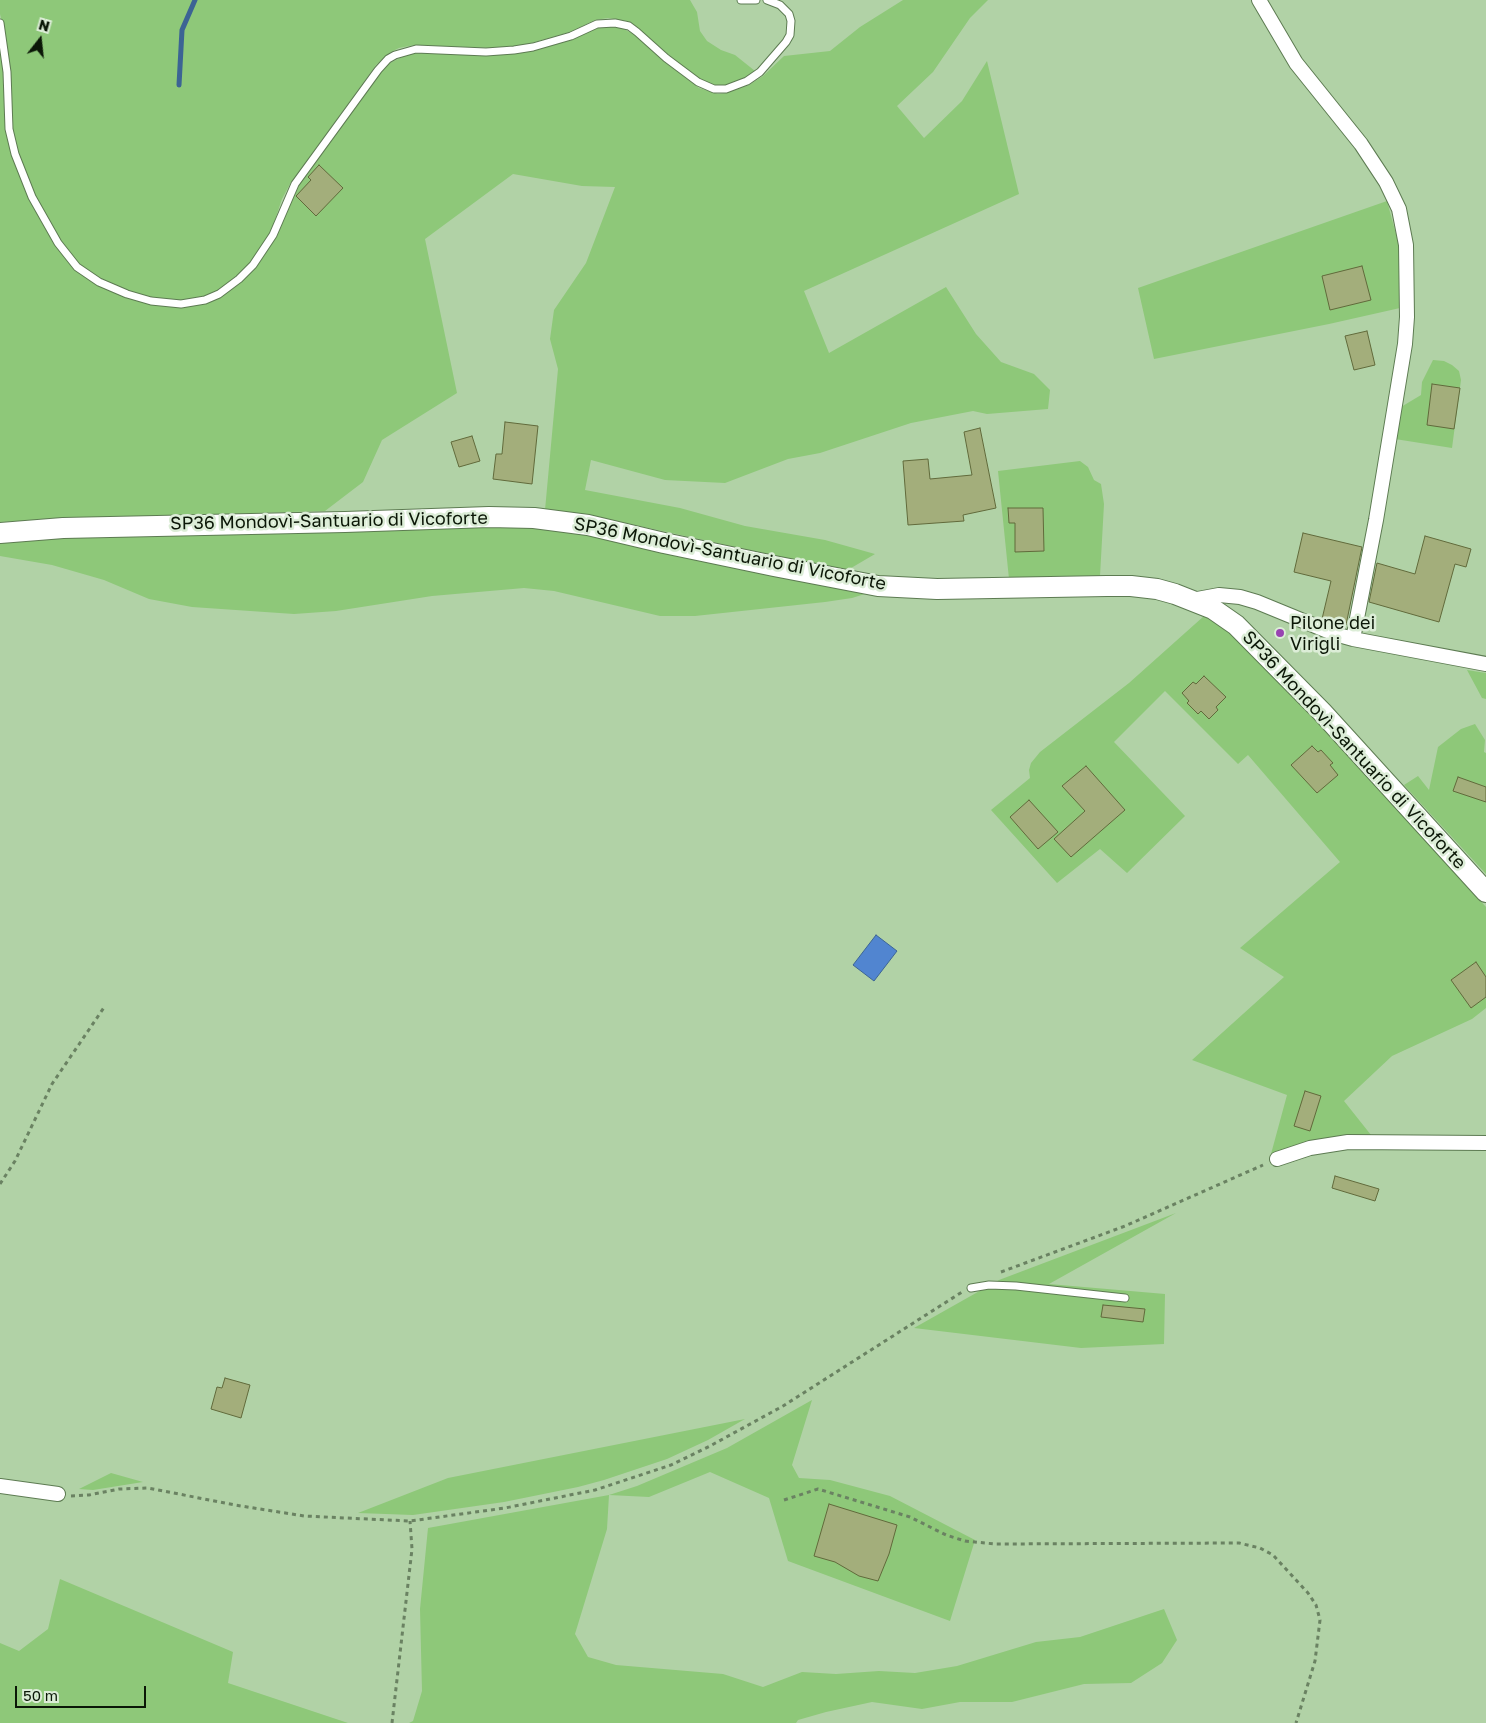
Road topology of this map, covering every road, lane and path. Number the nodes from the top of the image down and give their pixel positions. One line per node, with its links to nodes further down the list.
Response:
1 (741, 0): 2 (lane)
2 (756, 0)
3 (767, 0): 5 (lane)
4 (1259, 0): 8 (street)
5 (0, 23)
6 (0, 532): 7 (main road, SP36 Mondovì-Santuario di Vicoforte)
7 (1192, 600): 8 (street); 10 (main road, SP36 Mondovì-Santuario di Vicoforte)
8 (1353, 639): 9 (street)
9 (1486, 664)
10 (1486, 892)
11 (105, 1006): 14 (path)
12 (1486, 1143): 13 (street)
13 (1277, 1158): 15 (path)
14 (0, 1184)
15 (1000, 1273)
16 (971, 1288): 17 (lane); 21 (path)
17 (1125, 1298)
18 (0, 1486): 19 (street)
19 (58, 1494): 21 (path)
20 (784, 1500): 23 (path)
21 (410, 1521): 22 (path)
22 (392, 1723)
23 (1296, 1723)

